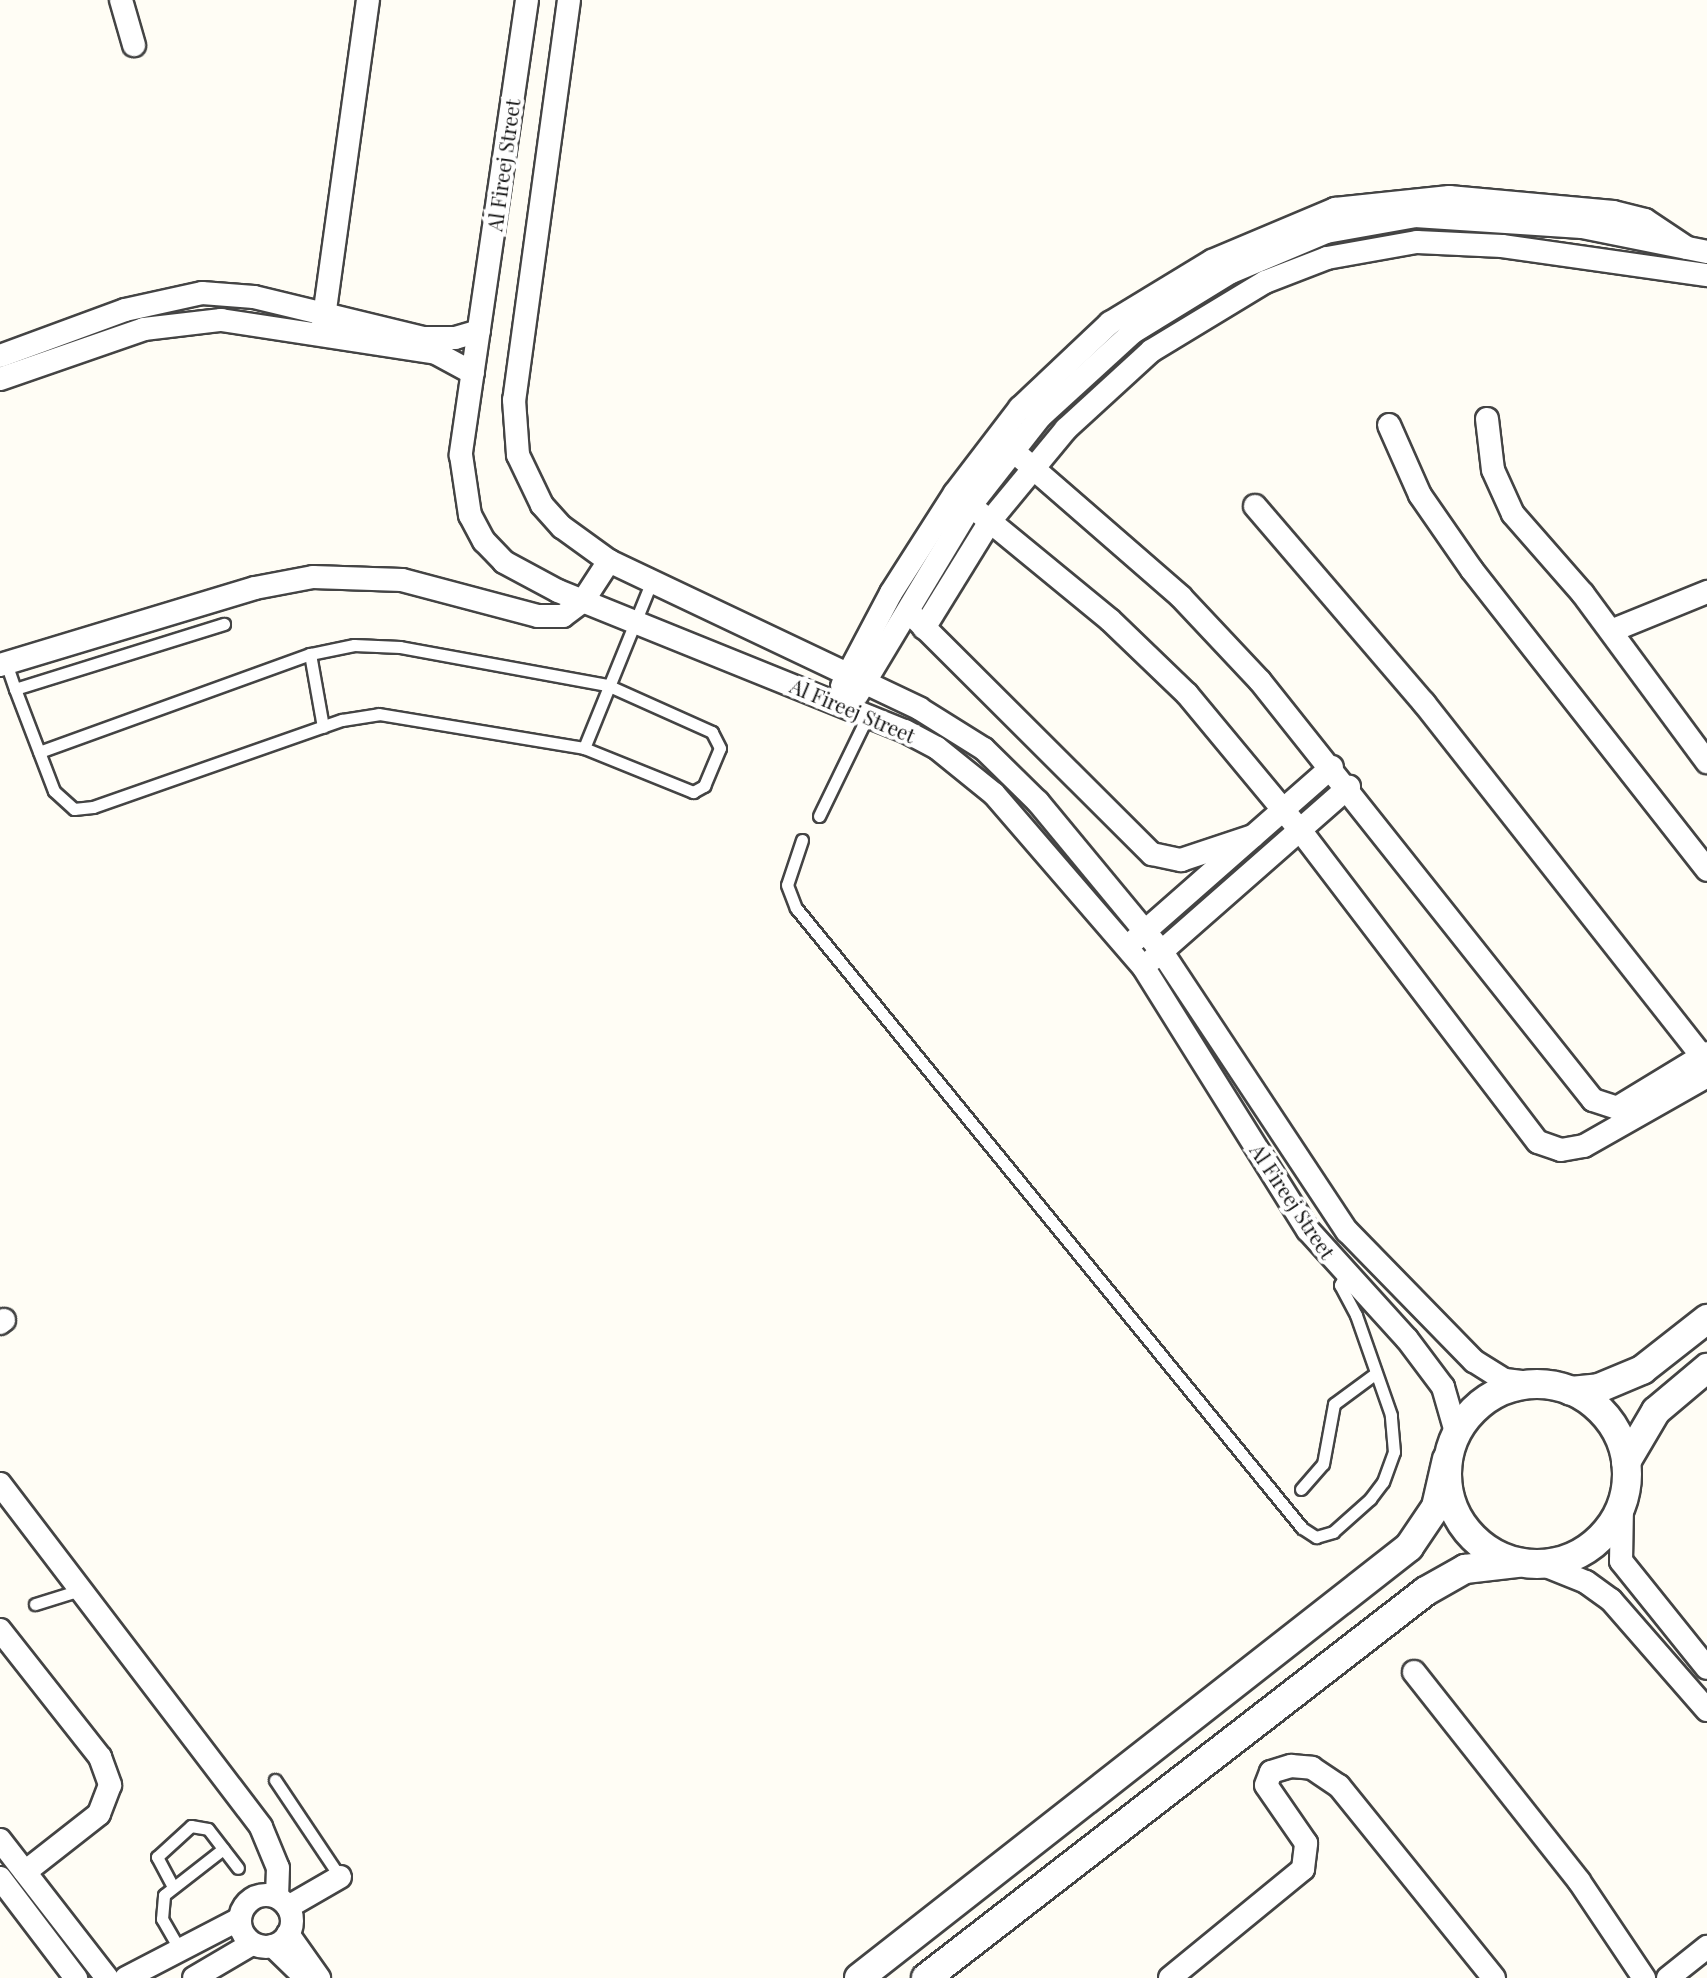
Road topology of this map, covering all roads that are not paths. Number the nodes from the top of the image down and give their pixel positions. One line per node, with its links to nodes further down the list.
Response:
1 (121, 0): 5 (street)
2 (368, 0): 8 (street)
3 (527, 0): 10 (street, Al Fireej Street)
4 (569, 0): 21 (street, Al Fireej Street)
5 (134, 45)
6 (1697, 250): 16 (street)
7 (1707, 275): 17 (street)
8 (324, 323): 9 (street); 10 (street); 12 (street)
9 (113, 326): 11 (street); 13 (street)
10 (479, 331): 12 (street, Al Fireej Street)
11 (0, 356)
12 (473, 373): 24 (street, Al Fireej Street)
13 (0, 379)
14 (1487, 419): 29 (street)
15 (1389, 425): 47 (street)
16 (1005, 443): 17 (street); 18 (street)
17 (1033, 466): 20 (street); 40 (street)
18 (963, 499): 20 (street); 25 (street)
19 (1255, 506): 52 (street)
20 (990, 521): 28 (street); 42 (street)
21 (609, 561): 22 (street, Al Fireej Street); 24 (street)
22 (651, 583): 26 (lane); 32 (street, Al Fireej Street)
23 (1707, 592): 29 (street)
24 (583, 601): 26 (street, Al Fireej Street); 31 (street)
25 (899, 601): 28 (street); 32 (street)
26 (634, 621): 33 (lane); 35 (street, Al Fireej Street)
27 (224, 624): 34 (lane)
28 (924, 628): 45 (street)
29 (1611, 631): 39 (street)
30 (310, 654): 33 (lane); 36 (lane); 38 (lane)
31 (3, 664): 34 (lane)
32 (856, 679): 35 (street); 48 (street, Al Fireej Street)
33 (607, 685): 37 (lane); 37 (lane)
34 (15, 689): 38 (lane)
35 (851, 707): 43 (lane); 49 (street, Al Fireej Street)
36 (323, 727): 37 (lane); 38 (lane)
37 (584, 748)
38 (39, 752)
39 (1707, 762)
40 (1332, 767): 41 (street); 42 (street)
41 (1349, 787): 44 (street); 52 (street)
42 (1283, 810): 44 (street); 45 (street)
43 (819, 816)
44 (1300, 830): 50 (street); 52 (street)
45 (1253, 836): 48 (street)
46 (802, 840): 59 (lane)
47 (1707, 870)
48 (1145, 931): 49 (street); 50 (street, Al Fireej Street)
49 (1126, 947): 51 (street, Al Fireej Street)
50 (1162, 952): 51 (street); 53 (street, Al Fireej Street)
51 (1144, 968): 54 (street, Al Fireej Street)
52 (1706, 1062)
53 (1330, 1212): 54 (street); 55 (street, Al Fireej Street)
54 (1308, 1230): 56 (street, Al Fireej Street)
55 (1381, 1264): 56 (street); 60 (street, Al Fireej Street)
56 (1351, 1280): 59 (lane); 62 (street, Al Fireej Street)
57 (1707, 1319): 61 (street)
58 (1707, 1368): 64 (street)
59 (1376, 1373): 66 (lane)
60 (1538, 1384): 61 (street); 62 (street)
61 (1571, 1391): 64 (street)
62 (1456, 1432): 63 (street)
63 (1447, 1459): 68 (street); 94 (street)
64 (1626, 1462): 67 (street)
65 (0, 1484): 69 (street)
66 (1301, 1489)
67 (1622, 1505): 68 (street); 72 (street)
68 (1530, 1564): 74 (street); 95 (street)
69 (80, 1590): 70 (lane); 83 (street)
70 (35, 1604)
71 (0, 1630): 79 (street)
72 (1707, 1668)
73 (1414, 1672): 98 (street)
74 (1707, 1710)
75 (275, 1780): 80 (lane)
76 (0, 1840): 79 (street)
77 (223, 1849): 78 (lane); 82 (lane); 82 (lane)
78 (238, 1868)
79 (25, 1872): 89 (street)
80 (340, 1877): 83 (street)
81 (0, 1878): 88 (street)
82 (172, 1885): 87 (lane)
83 (282, 1902): 84 (street); 85 (street)
84 (240, 1919): 85 (street); 87 (street)
85 (271, 1941): 91 (street); 92 (street); 93 (street)
86 (1707, 1947): 99 (street)
87 (180, 1950): 90 (street)
88 (76, 1978)
89 (107, 1978)
90 (126, 1978)
91 (194, 1978)
92 (306, 1978)
93 (319, 1978)
94 (859, 1978)
95 (926, 1978)
96 (1170, 1978): 97 (street)
97 (1494, 1978)
98 (1644, 1978)
99 (1668, 1978)

